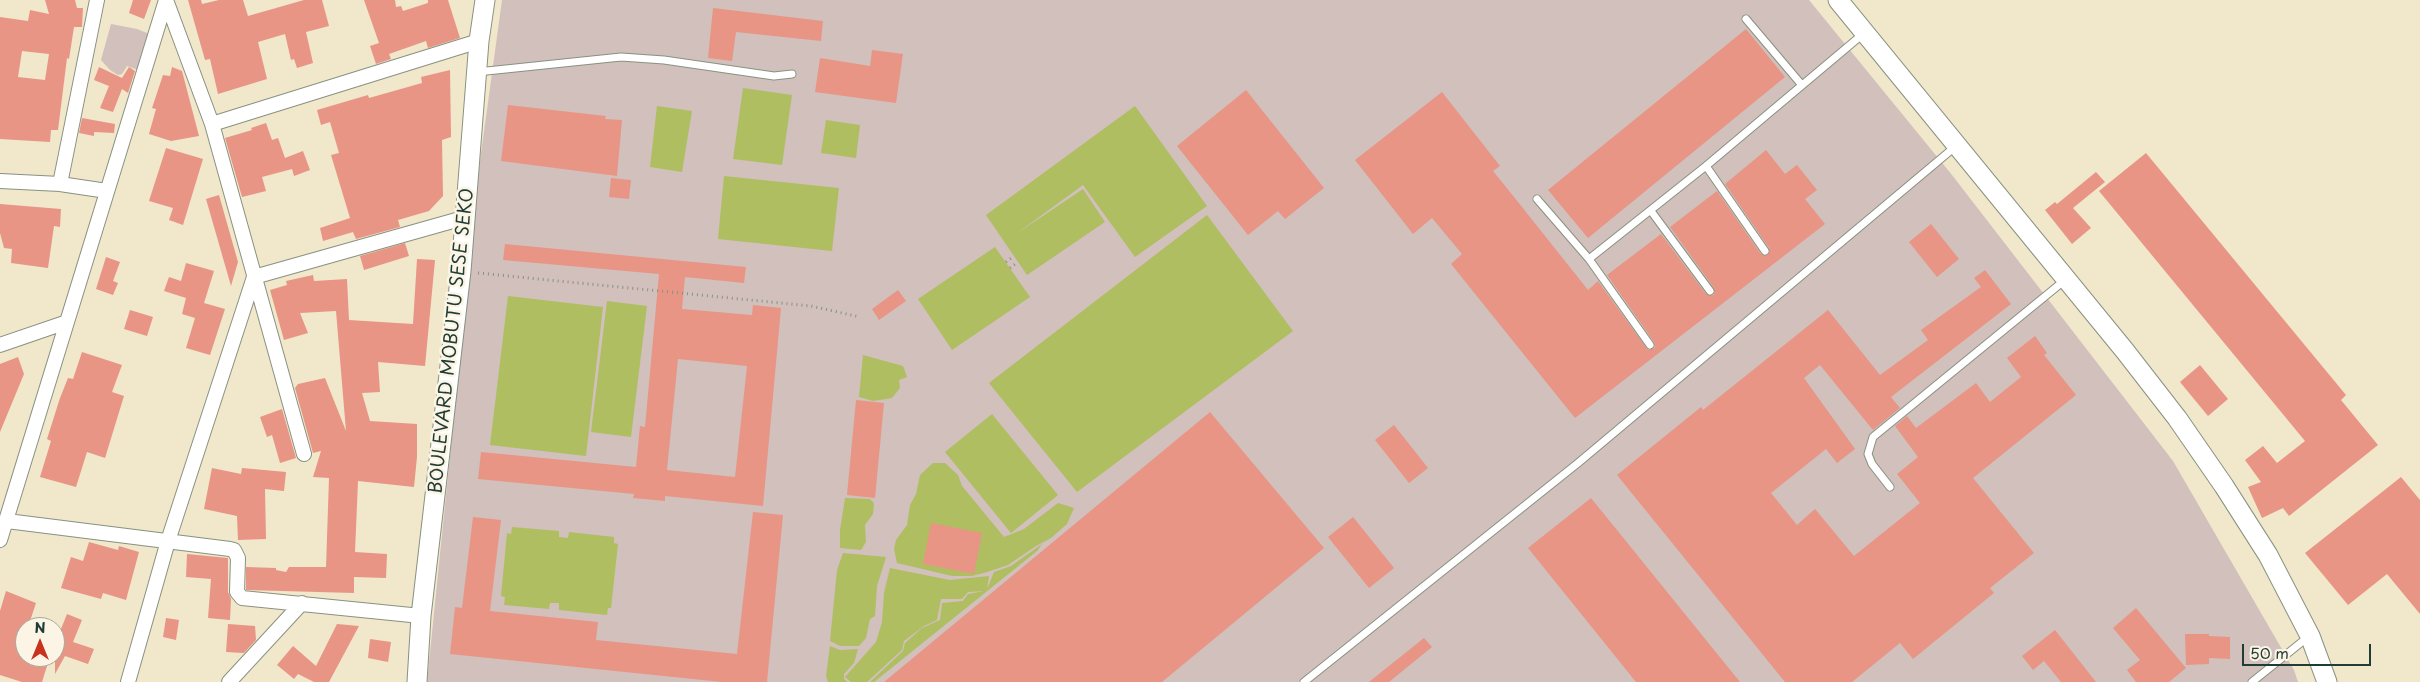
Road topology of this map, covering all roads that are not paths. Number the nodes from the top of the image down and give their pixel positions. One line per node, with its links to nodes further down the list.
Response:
1 (98, 0): 14 (street)
2 (485, 0): 6 (main road, BOULEVARD MOBUTU SESE SEKO)
3 (1838, 0): 5 (main road)
4 (1746, 19): 9 (lane)
5 (1866, 32): 9 (lane); 11 (main road)
6 (479, 40): 7 (main road, BOULEVARD MOBUTU SESE SEKO); 10 (street)
7 (477, 72): 8 (lane); 18 (main road, BOULEVARD MOBUTU SESE SEKO)
8 (792, 74)
9 (1801, 84): 12 (lane)
10 (212, 124): 15 (street); 21 (street)
11 (1956, 146): 22 (main road); 38 (lane)
12 (1706, 166): 17 (lane); 19 (lane)
13 (0, 181): 14 (street)
14 (60, 184): 15 (street)
15 (107, 191): 24 (street)
16 (1537, 199): 20 (lane)
17 (1651, 211): 20 (lane); 23 (lane)
18 (467, 217): 21 (street); 33 (main road, BOULEVARD MOBUTU SESE SEKO)
19 (1765, 251)
20 (1589, 259): 26 (lane)
21 (254, 277): 27 (street); 31 (street)
22 (2066, 279): 28 (lane); 34 (main road)
23 (1710, 291)
24 (67, 322): 25 (street); 29 (street)
25 (0, 345)
26 (1650, 345)
27 (304, 454)
28 (1890, 486)
29 (7, 521): 30 (street); 31 (street)
30 (0, 540)
31 (168, 541): 32 (street); 35 (street)
32 (302, 604): 33 (street); 36 (street)
33 (421, 616): 37 (main road, BOULEVARD MOBUTU SESE SEKO)
34 (2310, 636): 39 (lane); 40 (main road)
35 (128, 682)
36 (229, 682)
37 (417, 682)
38 (1304, 682)
39 (2252, 682)
40 (2327, 682)

